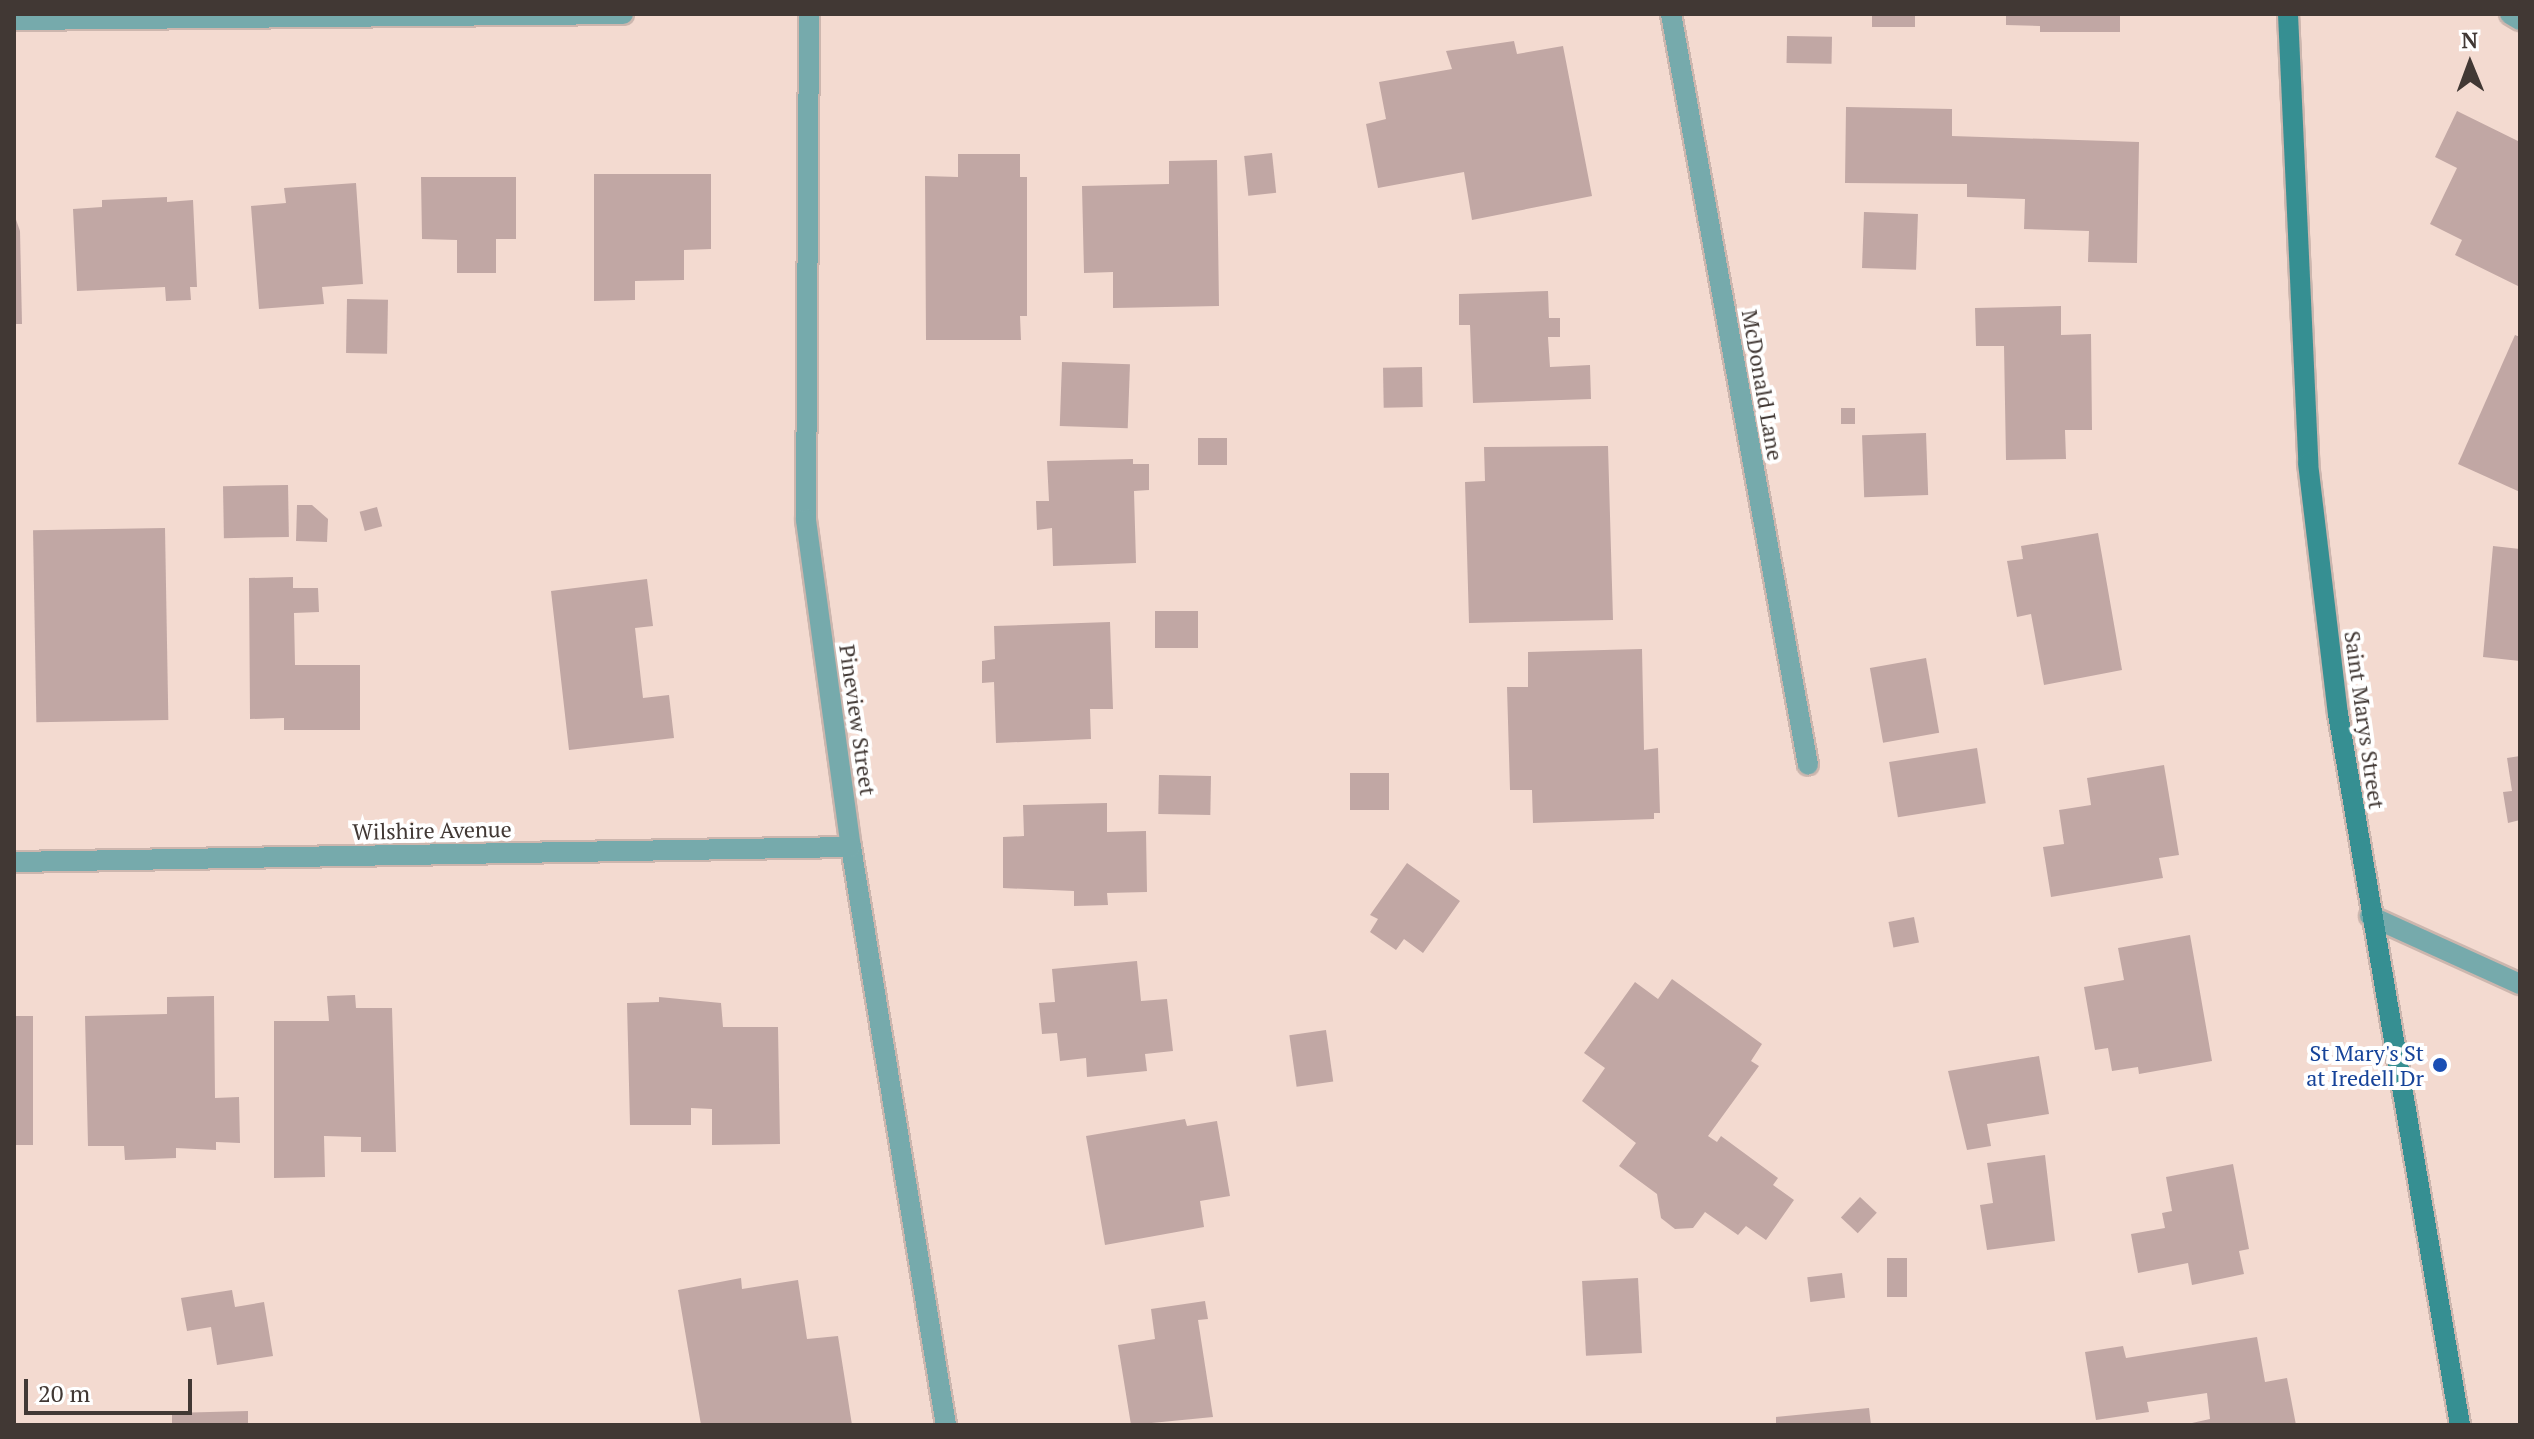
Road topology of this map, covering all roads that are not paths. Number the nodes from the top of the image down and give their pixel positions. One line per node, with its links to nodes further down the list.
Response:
1 (623, 14): 6 (street)
2 (809, 14): 9 (street, Pineview Street)
3 (1671, 14): 8 (street, McDonald Lane)
4 (2288, 14): 11 (main road, Saint Marys Street)
5 (2510, 14): 7 (street)
6 (14, 20)
7 (2520, 20)
8 (1808, 765)
9 (851, 847): 10 (street, Wilshire Avenue); 13 (street, Pineview Street)
10 (14, 862)
11 (2370, 916): 12 (street); 14 (main road, Saint Marys Street)
12 (2520, 984)
13 (946, 1425)
14 (2460, 1425)

